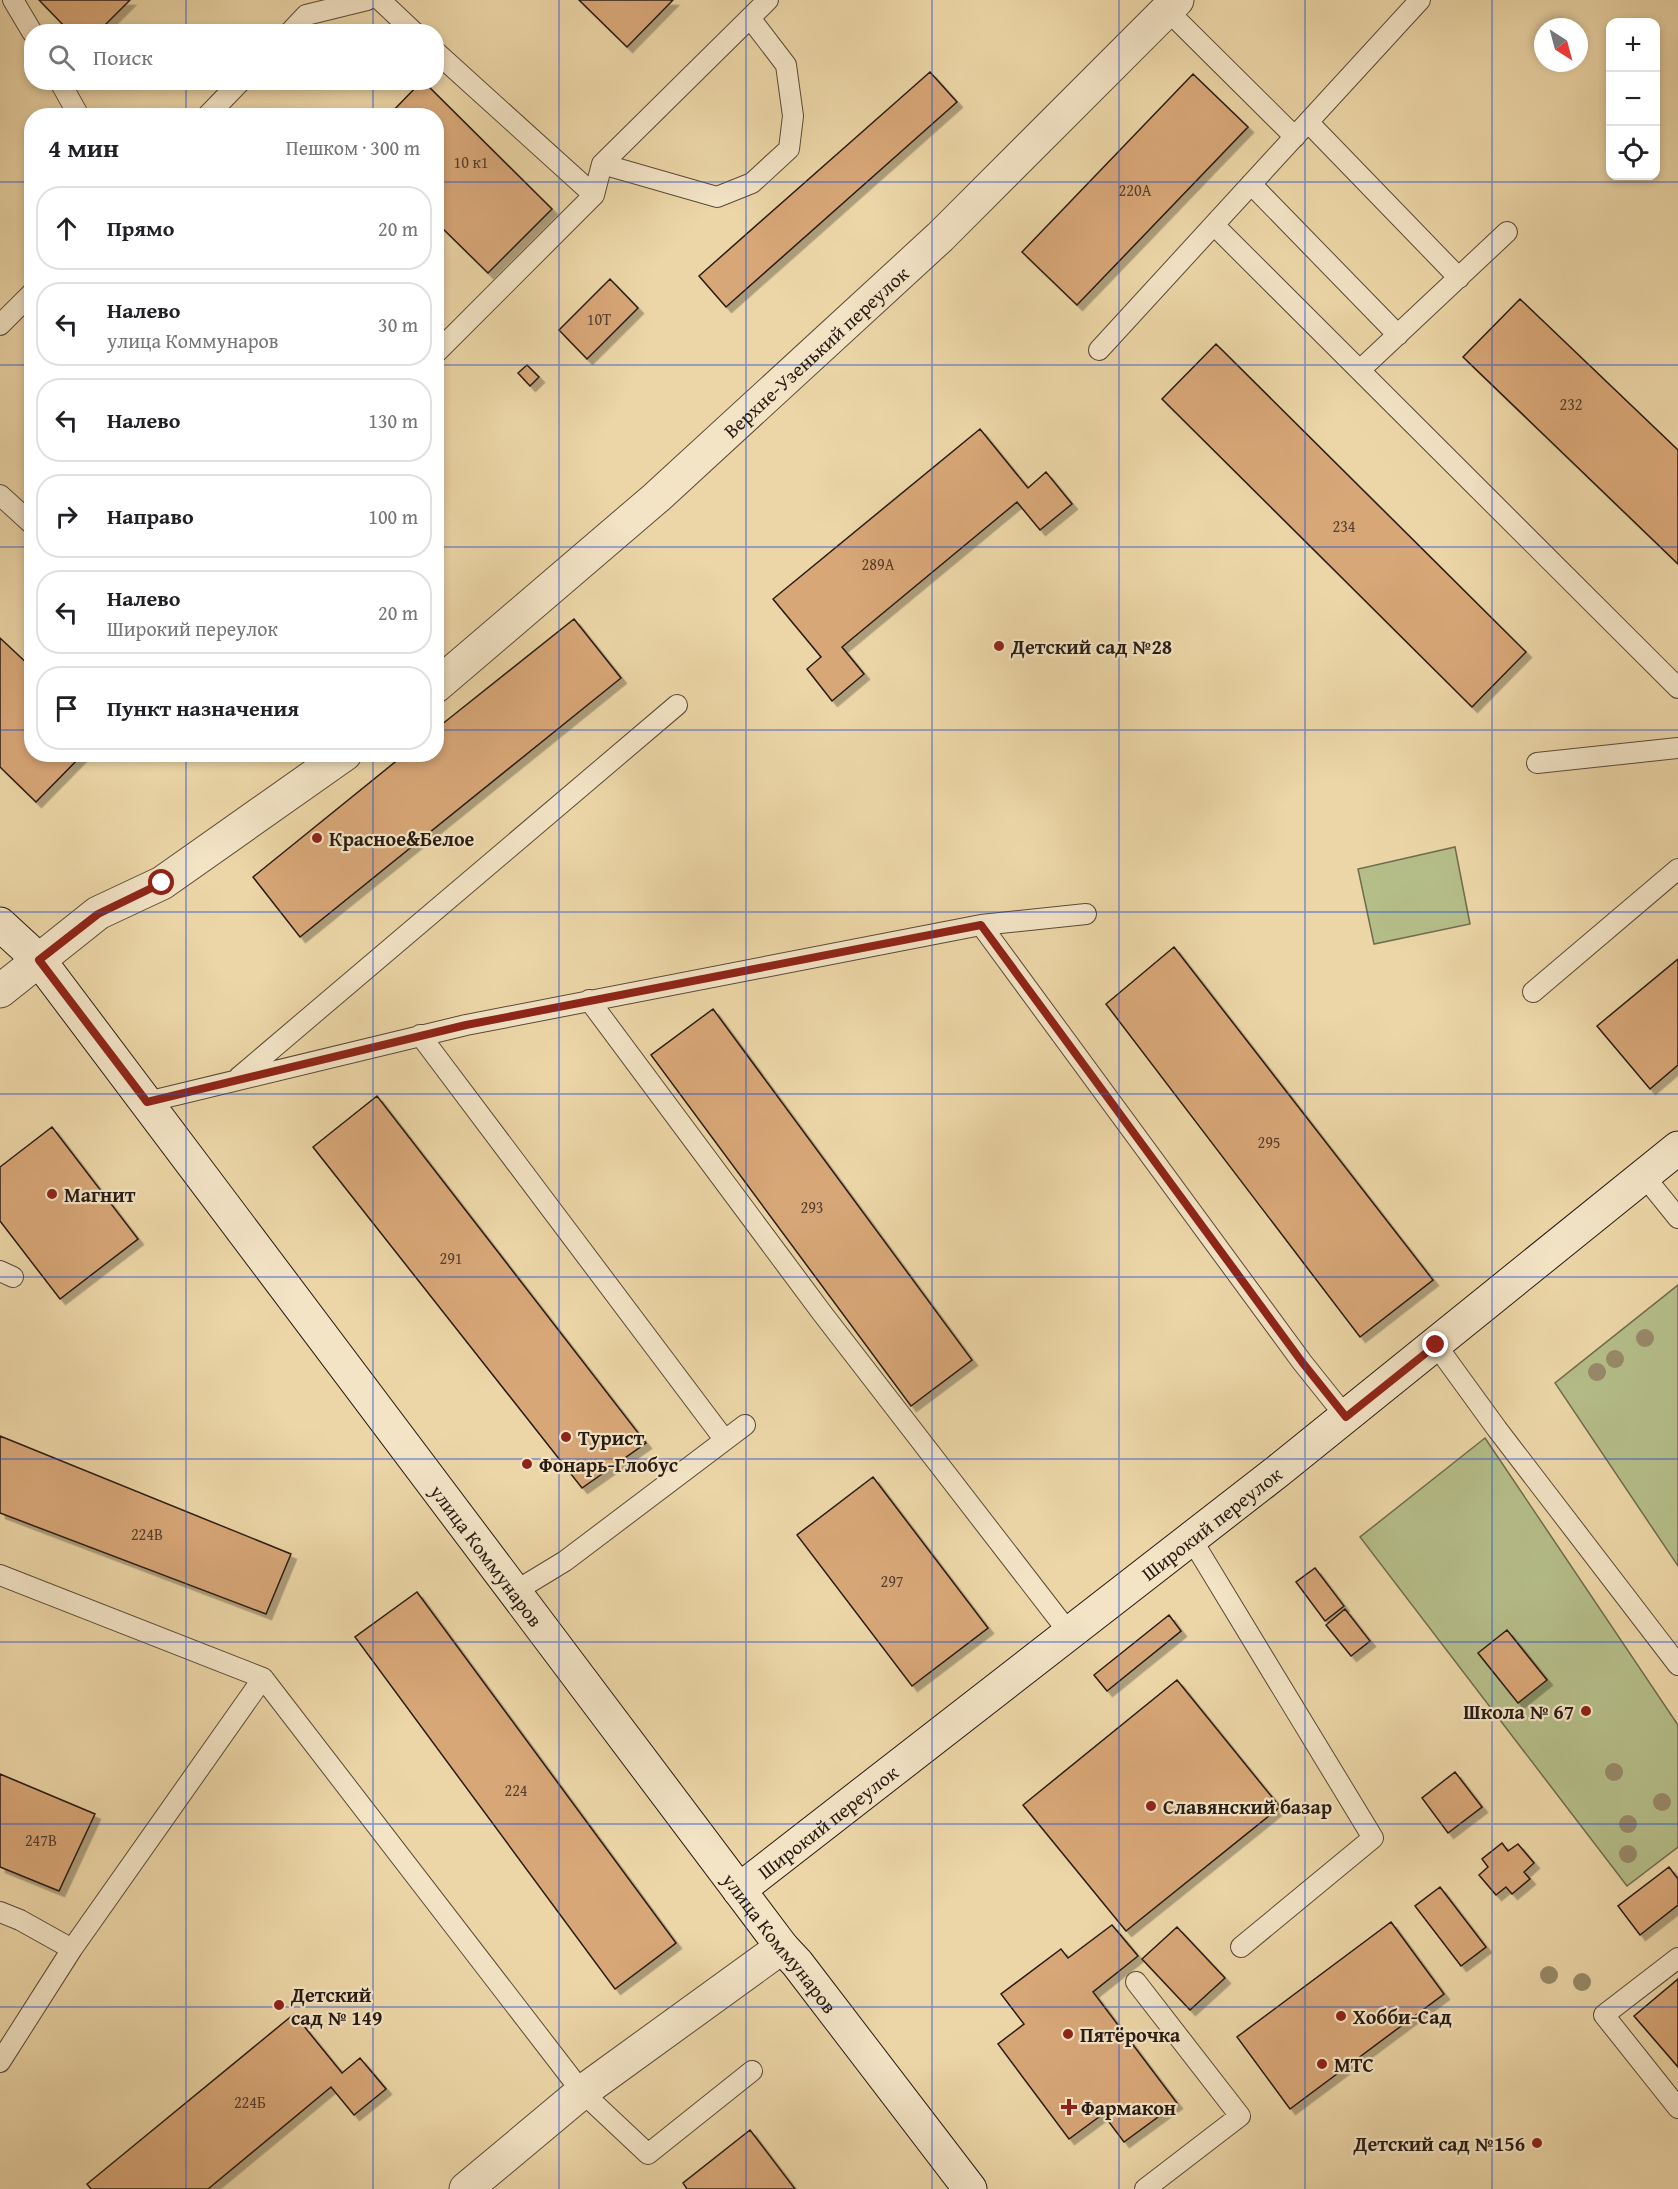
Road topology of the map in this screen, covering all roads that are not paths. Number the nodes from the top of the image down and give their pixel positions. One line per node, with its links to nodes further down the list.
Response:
1 (13, 0): 8 (lane)
2 (367, 0): 9 (lane)
3 (380, 0): 10 (lane)
4 (768, 0): 7 (lane)
5 (1420, 0): 16 (lane)
6 (1172, 5): 16 (lane); 31 (street, Верхне-Узенький переулок)
7 (750, 18): 17 (lane); 17 (lane)
8 (27, 24)
9 (298, 24)
10 (406, 24)
11 (444, 59): 19 (lane)
12 (64, 90): 14 (lane)
13 (232, 90): 15 (lane)
14 (75, 108)
15 (215, 108)
16 (1301, 129): 18 (lane); 22 (lane)
17 (602, 164): 19 (lane)
18 (1251, 184): 20 (lane); 25 (lane)
19 (594, 195): 26 (lane)
20 (1214, 225): 27 (lane); 28 (lane)
21 (1507, 232): 22 (lane)
22 (1459, 278): 25 (lane)
23 (24, 301): 24 (lane)
24 (0, 325)
25 (1398, 335): 28 (lane)
26 (444, 345)
27 (1099, 350)
28 (1360, 370): 32 (lane)
29 (0, 495): 30 (lane)
30 (24, 517)
31 (444, 679)
32 (1678, 688)
33 (677, 705): 46 (lane)
34 (1678, 748): 36 (lane)
35 (334, 762): 41 (street)
36 (1537, 763)
37 (1678, 869): 43 (lane)
38 (1086, 914): 40 (lane)
39 (0, 924): 41 (street, улица Коммунаров)
40 (981, 925): 44 (lane); 52 (lane)
41 (39, 960): 42 (street); 47 (street, улица Коммунаров)
42 (0, 991)
43 (1533, 992)
44 (589, 1000): 45 (lane); 58 (lane)
45 (420, 1035): 46 (lane); 54 (lane)
46 (234, 1081): 47 (lane)
47 (147, 1102): 57 (street, улица Коммунаров)
48 (1678, 1148): 49 (street, Широкий переулок)
49 (1644, 1176): 50 (lane); 51 (street, Широкий переулок)
50 (1678, 1218)
51 (1436, 1345): 52 (street, Широкий переулок); 59 (lane)
52 (1346, 1417): 55 (street, Широкий переулок)
53 (745, 1425): 54 (lane)
54 (724, 1439): 57 (lane)
55 (1192, 1539): 58 (street, Широкий переулок); 64 (lane)
56 (0, 1575): 60 (lane)
57 (514, 1592): 61 (street, улица Коммунаров)
58 (1070, 1634): 61 (street, Широкий переулок)
59 (1678, 1665)
60 (263, 1678): 65 (lane); 70 (lane)
61 (739, 1890): 63 (street, улица Коммунаров)
62 (0, 1912): 65 (lane)
63 (782, 1947): 70 (street); 73 (street, улица Коммунаров)
64 (1241, 1947)
65 (72, 1949): 68 (lane)
66 (1678, 1958): 71 (lane)
67 (1136, 1982): 74 (lane)
68 (0, 2062)
69 (752, 2071): 70 (lane)
70 (582, 2092): 72 (street)
71 (1678, 2108)
72 (466, 2189)
73 (970, 2189)
74 (1145, 2189)

